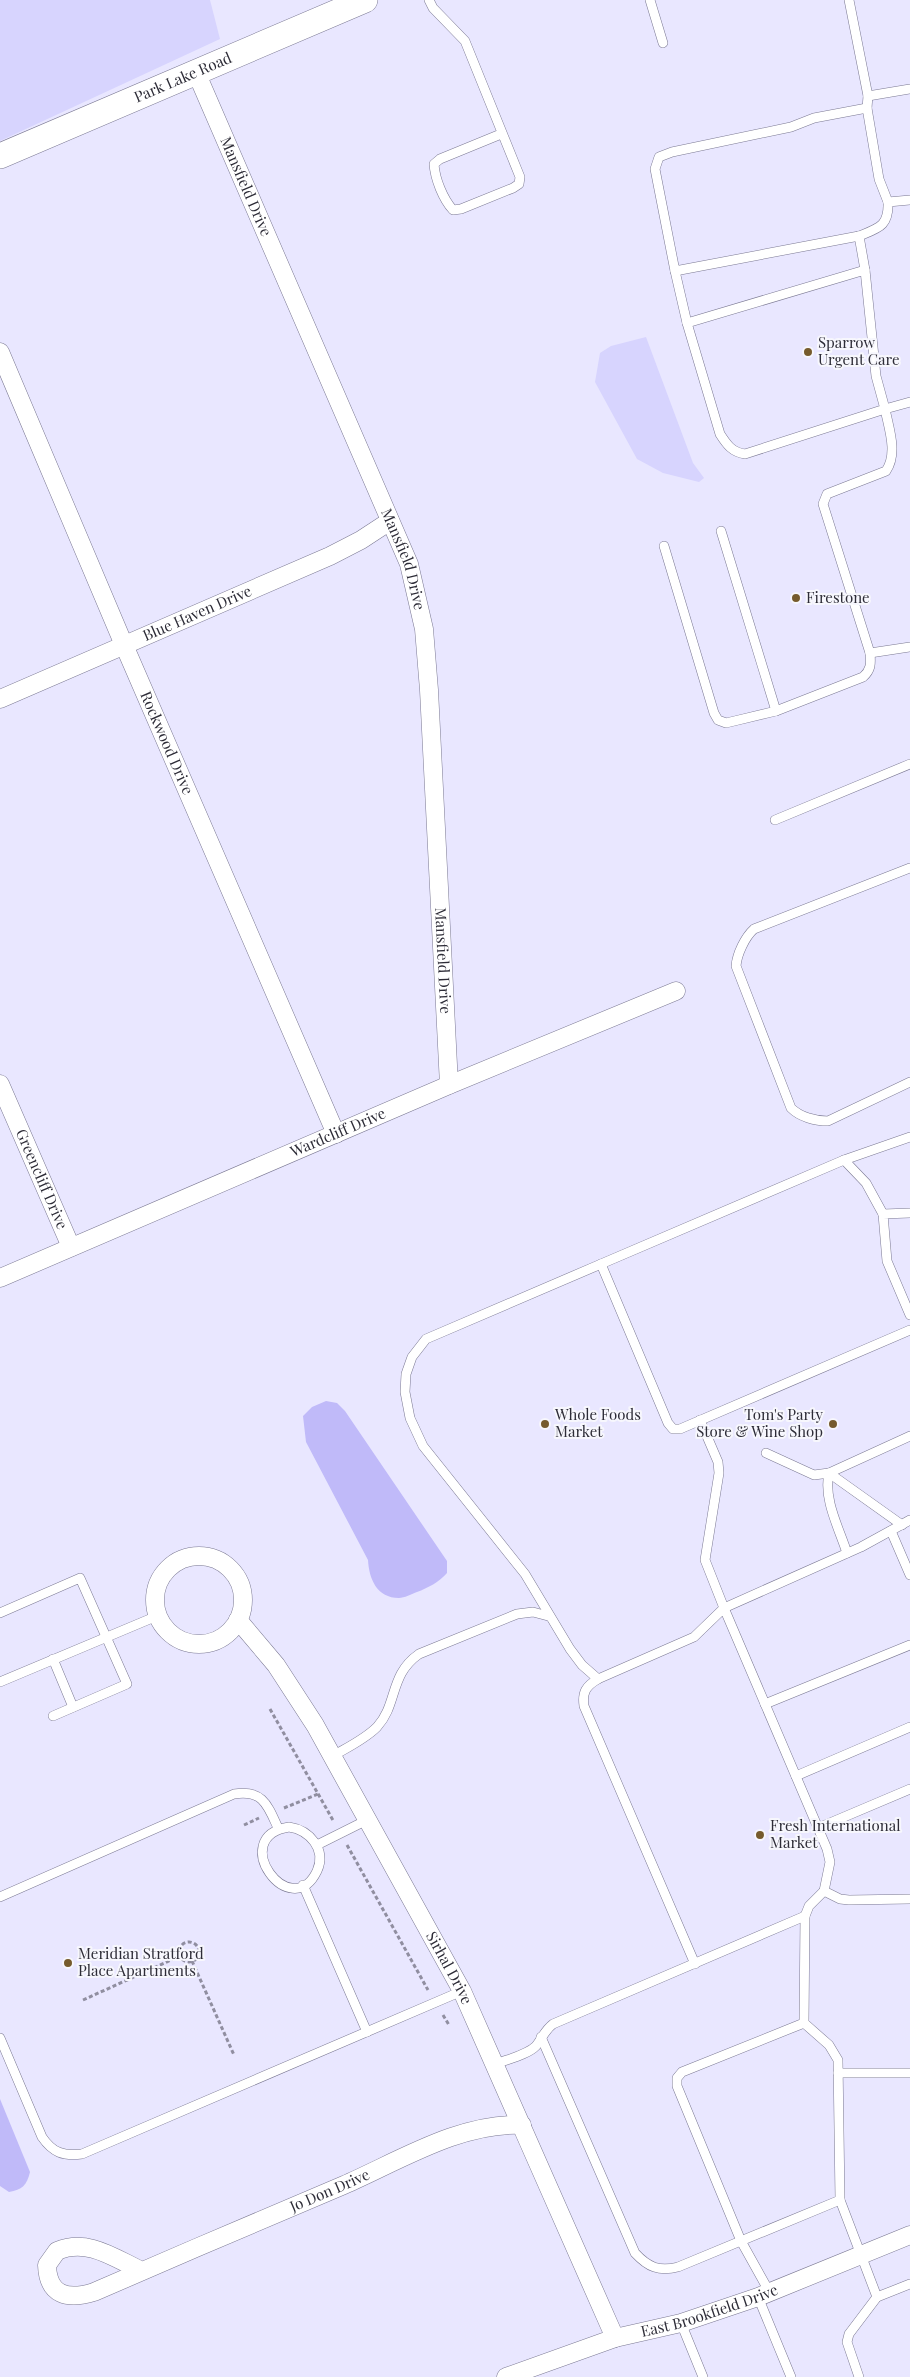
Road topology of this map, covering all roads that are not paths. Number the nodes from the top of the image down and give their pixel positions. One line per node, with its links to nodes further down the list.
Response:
1 (365, 0): 6 (street, Park Lake Road)
2 (429, 0): 10 (lane)
3 (650, 0): 5 (lane)
4 (849, 0): 8 (lane)
5 (663, 43)
6 (196, 72): 11 (street, Park Lake Road); 21 (street, Mansfield Drive)
7 (910, 89): 8 (lane)
8 (868, 96): 9 (lane)
9 (867, 108): 13 (lane); 15 (lane)
10 (501, 134): 10 (lane)
11 (0, 156)
12 (910, 200): 13 (lane)
13 (888, 202): 14 (lane)
14 (859, 236): 15 (lane); 16 (lane)
15 (675, 270): 17 (lane)
16 (865, 270): 17 (lane); 20 (lane)
17 (687, 323): 20 (lane)
18 (0, 352): 24 (street, Rockwood Drive)
19 (910, 402): 20 (lane)
20 (885, 409): 26 (lane)
21 (390, 521): 24 (street, Blue Haven Drive); 35 (street, Mansfield Drive)
22 (721, 531): 28 (lane)
23 (664, 546): 28 (lane)
24 (124, 645): 27 (street, Blue Haven Drive); 36 (street, Rockwood Drive)
25 (910, 647): 26 (lane)
26 (870, 653): 28 (lane)
27 (0, 698)
28 (776, 710)
29 (910, 764): 30 (lane)
30 (775, 820)
31 (910, 868): 33 (lane)
32 (676, 991): 35 (street, Wardcliff Drive)
33 (910, 1082)
34 (0, 1084): 41 (street, Greencliff Drive)
35 (450, 1085): 36 (street, Wardcliff Drive)
36 (336, 1134): 41 (street, Wardcliff Drive)
37 (910, 1137): 38 (lane)
38 (844, 1160): 40 (lane); 42 (lane)
39 (910, 1213): 40 (lane)
40 (883, 1214): 44 (lane)
41 (71, 1247): 43 (street, Wardcliff Drive)
42 (601, 1264): 46 (lane); 57 (lane)
43 (0, 1278)
44 (910, 1315)
45 (910, 1330): 46 (lane)
46 (700, 1420): 54 (lane)
47 (910, 1436): 49 (lane)
48 (766, 1454): 49 (lane)
49 (829, 1473): 50 (lane); 52 (lane)
50 (906, 1522): 51 (lane)
51 (891, 1530): 52 (lane); 53 (lane)
52 (847, 1553): 54 (lane)
53 (910, 1575)
54 (724, 1608): 62 (lane); 64 (lane)
55 (0, 1614): 59 (lane)
56 (158, 1616): 58 (street); 58 (street); 59 (lane)
57 (548, 1616): 62 (lane); 68 (lane)
58 (238, 1620): 68 (street, Sirhal Drive)
59 (106, 1637): 61 (lane); 65 (lane)
60 (910, 1645): 64 (lane)
61 (53, 1659): 63 (lane); 65 (lane)
62 (598, 1679): 80 (lane)
63 (0, 1682)
64 (765, 1704): 69 (lane)
65 (73, 1707): 66 (lane)
66 (54, 1716)
67 (910, 1728): 69 (lane)
68 (331, 1757): 71 (street, Sirhal Drive)
69 (796, 1776): 73 (lane)
70 (910, 1789): 73 (lane)
71 (367, 1820): 74 (lane); 81 (street, Sirhal Drive)
72 (278, 1828): 74 (lane); 75 (lane); 77 (lane)
73 (818, 1828): 76 (lane)
74 (317, 1845): 75 (lane)
75 (304, 1886): 83 (lane)
76 (824, 1890): 78 (lane); 79 (lane)
77 (0, 1897)
78 (910, 1900)
79 (805, 1916): 80 (lane); 82 (lane)
80 (695, 1964): 84 (lane)
81 (462, 1991): 83 (lane); 86 (street, Sirhal Drive)
82 (804, 2023): 87 (lane); 92 (lane)
83 (367, 2032): 85 (lane)
84 (541, 2037): 86 (lane); 92 (lane)
85 (0, 2038)
86 (496, 2064): 89 (street, Sirhal Drive)
87 (838, 2073): 88 (lane); 90 (lane)
88 (910, 2073)
89 (522, 2125): 94 (street, Jo Don Drive); 99 (street, Sirhal Drive)
90 (840, 2200): 92 (lane); 93 (lane)
91 (910, 2235): 93 (street, East Brookfield Drive)
92 (741, 2241): 96 (lane)
93 (860, 2255): 96 (street, East Brookfield Drive); 97 (lane)
94 (142, 2271): 94 (street, Jo Don Drive)
95 (910, 2284): 97 (lane)
96 (764, 2295): 98 (street, East Brookfield Drive); 102 (lane)
97 (877, 2297): 103 (lane)
98 (680, 2323): 99 (street, East Brookfield Drive); 101 (lane)
99 (615, 2338): 100 (street, East Brookfield Drive)
100 (506, 2377)
101 (703, 2377)
102 (791, 2377)
103 (859, 2377)

